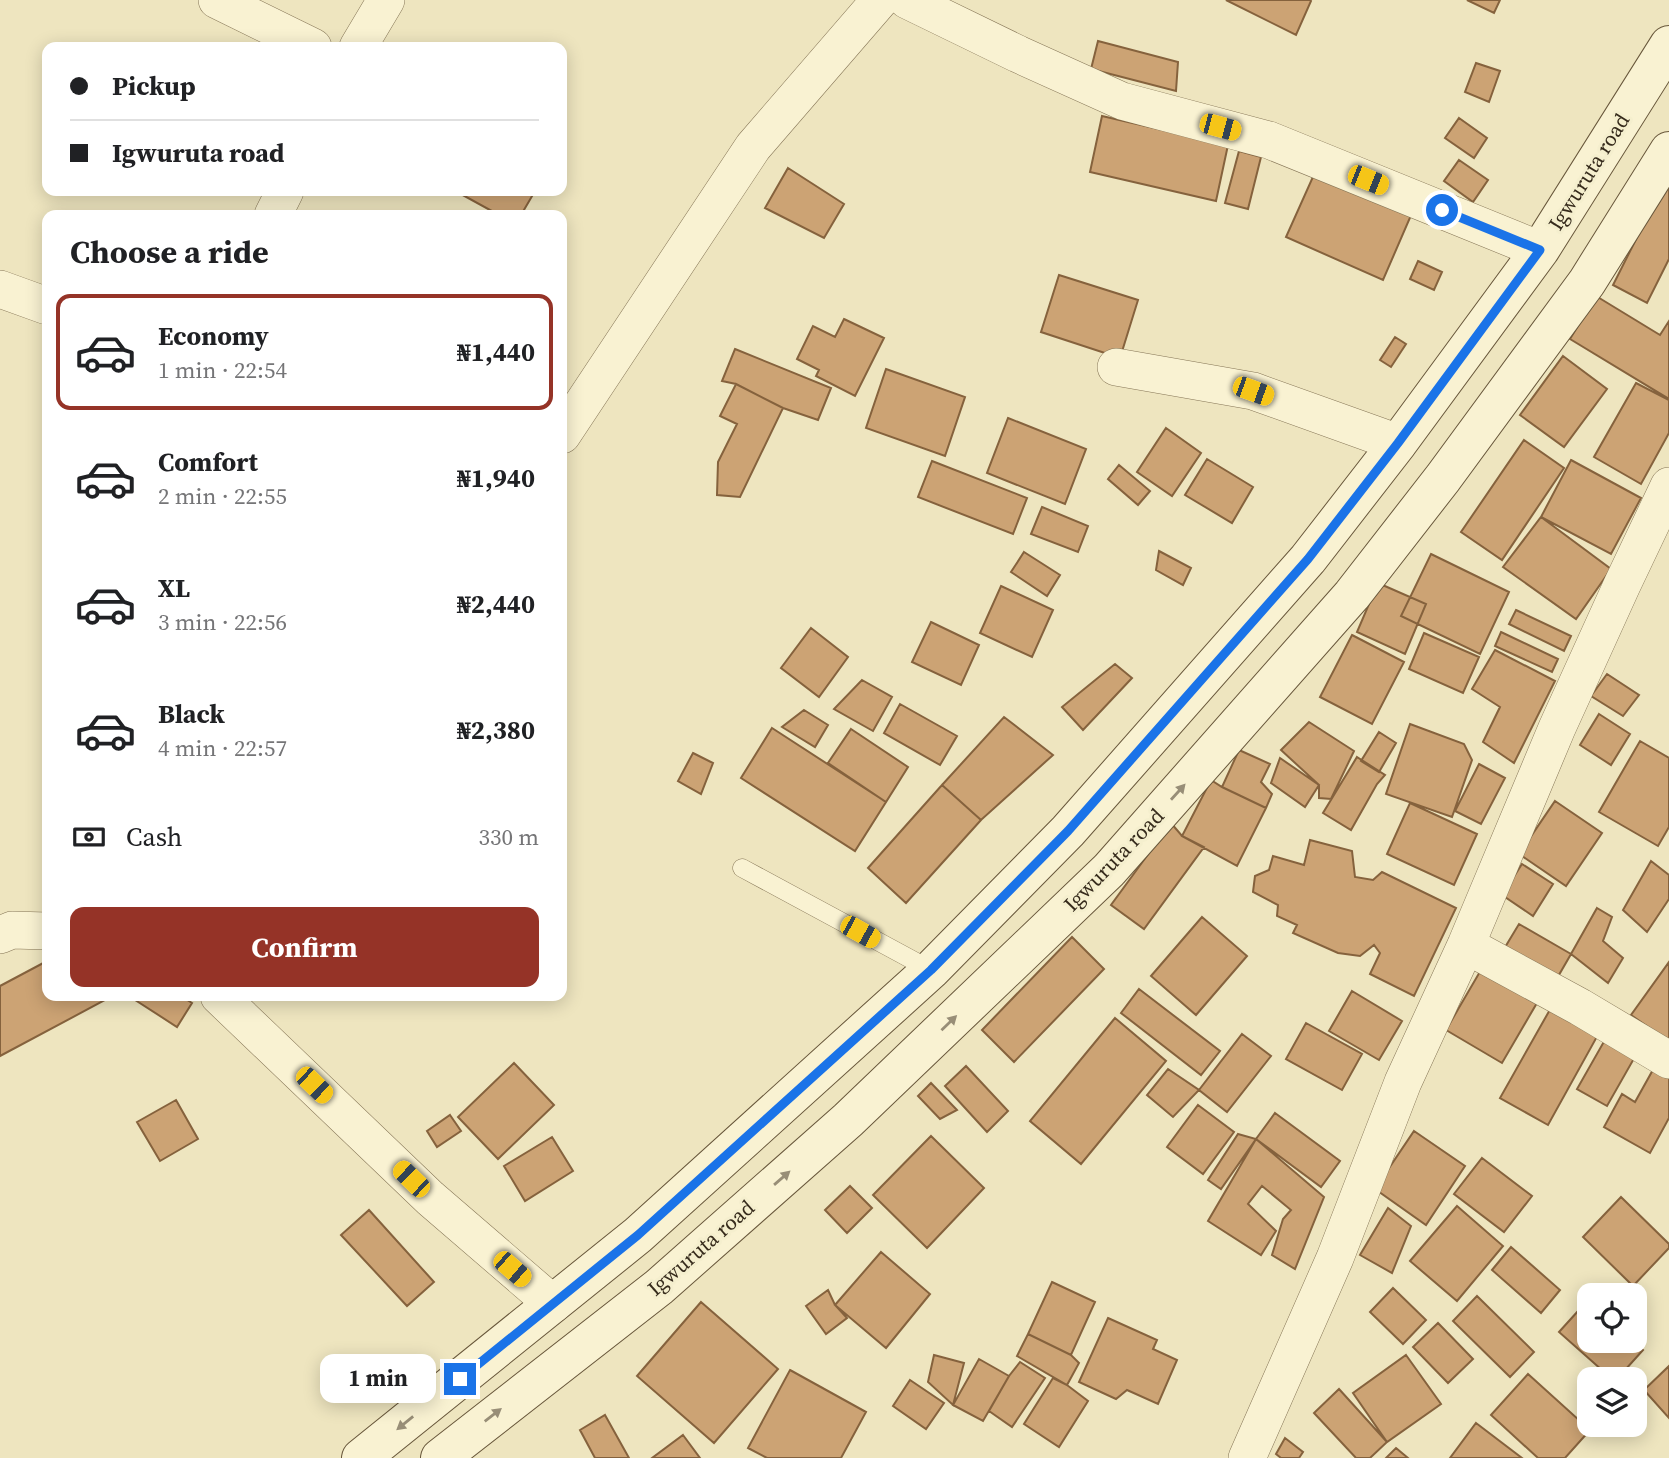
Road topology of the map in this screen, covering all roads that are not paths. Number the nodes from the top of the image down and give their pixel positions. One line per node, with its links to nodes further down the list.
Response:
1 (217, 0): 5 (street)
2 (386, 0): 6 (street)
3 (880, 0): 13 (street)
4 (906, 0): 9 (street)
5 (303, 42)
6 (361, 42)
7 (1669, 45): 9 (main road, Igwuruta road)
8 (1669, 151): 25 (main road, Igwuruta road, one-way to 8)
9 (1540, 250): 14 (main road, Igwuruta road)
10 (0, 289): 11 (street)
11 (42, 304)
12 (1116, 367): 14 (street)
13 (567, 427)
14 (1398, 443): 20 (main road, Igwuruta road)
15 (1669, 486): 19 (street)
16 (742, 868): 20 (lane)
17 (42, 932): 18 (street)
18 (0, 935)
19 (1466, 945): 22 (street); 26 (street)
20 (931, 970): 23 (main road, Igwuruta road)
21 (224, 1001): 23 (street)
22 (1669, 1060)
23 (553, 1304): 24 (main road, Igwuruta road, one-way to 24)
24 (361, 1458)
25 (440, 1458)
26 (1247, 1458)

